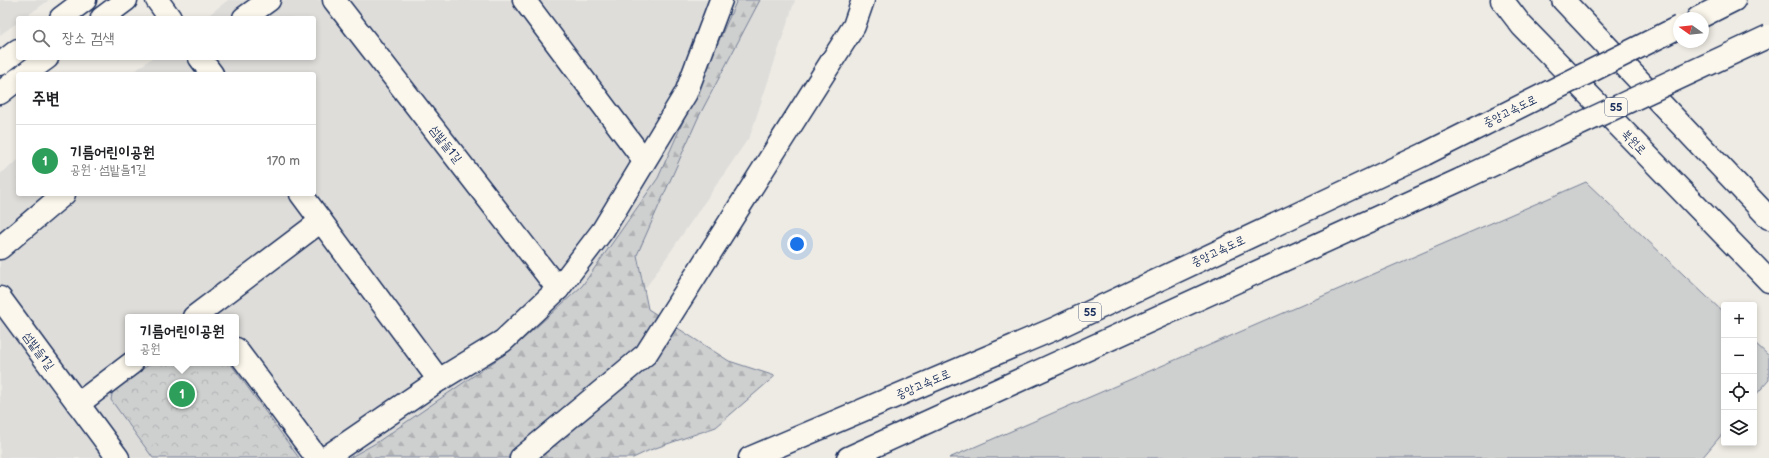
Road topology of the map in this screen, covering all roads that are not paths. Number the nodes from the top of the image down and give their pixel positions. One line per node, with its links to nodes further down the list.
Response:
1 (85, 0): 13 (main road)
2 (126, 0): 14 (main road)
3 (157, 0): 15 (main road)
4 (269, 0): 16 (main road)
5 (334, 0): 32 (main road, 섬밭들1길)
6 (524, 0): 25 (main road)
7 (863, 0): 42 (main road)
8 (1502, 0): 31 (main road, 북원로)
9 (1563, 0): 28 (main road)
10 (1734, 0): 12 (main road)
11 (716, 4): 25 (main road)
12 (1709, 12)
13 (64, 16)
14 (105, 16)
15 (169, 16)
16 (247, 16)
17 (1673, 30): 43 (main road, 중앙고속도로 / 55, bridge)
18 (1769, 36): 44 (main road, 55, bridge)
19 (16, 52): 21 (main road)
20 (44, 60): 22 (main road)
21 (0, 64)
22 (28, 72)
23 (16, 80): 24 (main road)
24 (0, 92)
25 (644, 160): 32 (main road)
26 (62, 196): 30 (main road)
27 (302, 196): 29 (main road)
28 (1769, 218)
29 (321, 222): 34 (main road); 37 (main road)
30 (0, 248)
31 (1769, 281)
32 (558, 289): 37 (main road)
33 (0, 298): 38 (main road, 섬밭들1길)
34 (204, 314)
35 (239, 353): 40 (main road)
36 (128, 366): 38 (main road)
37 (439, 380): 41 (main road)
38 (78, 404): 39 (main road, 섬밭들1길)
39 (118, 458)
40 (317, 458)
41 (325, 458)
42 (521, 458)
43 (750, 458)
44 (848, 458)

